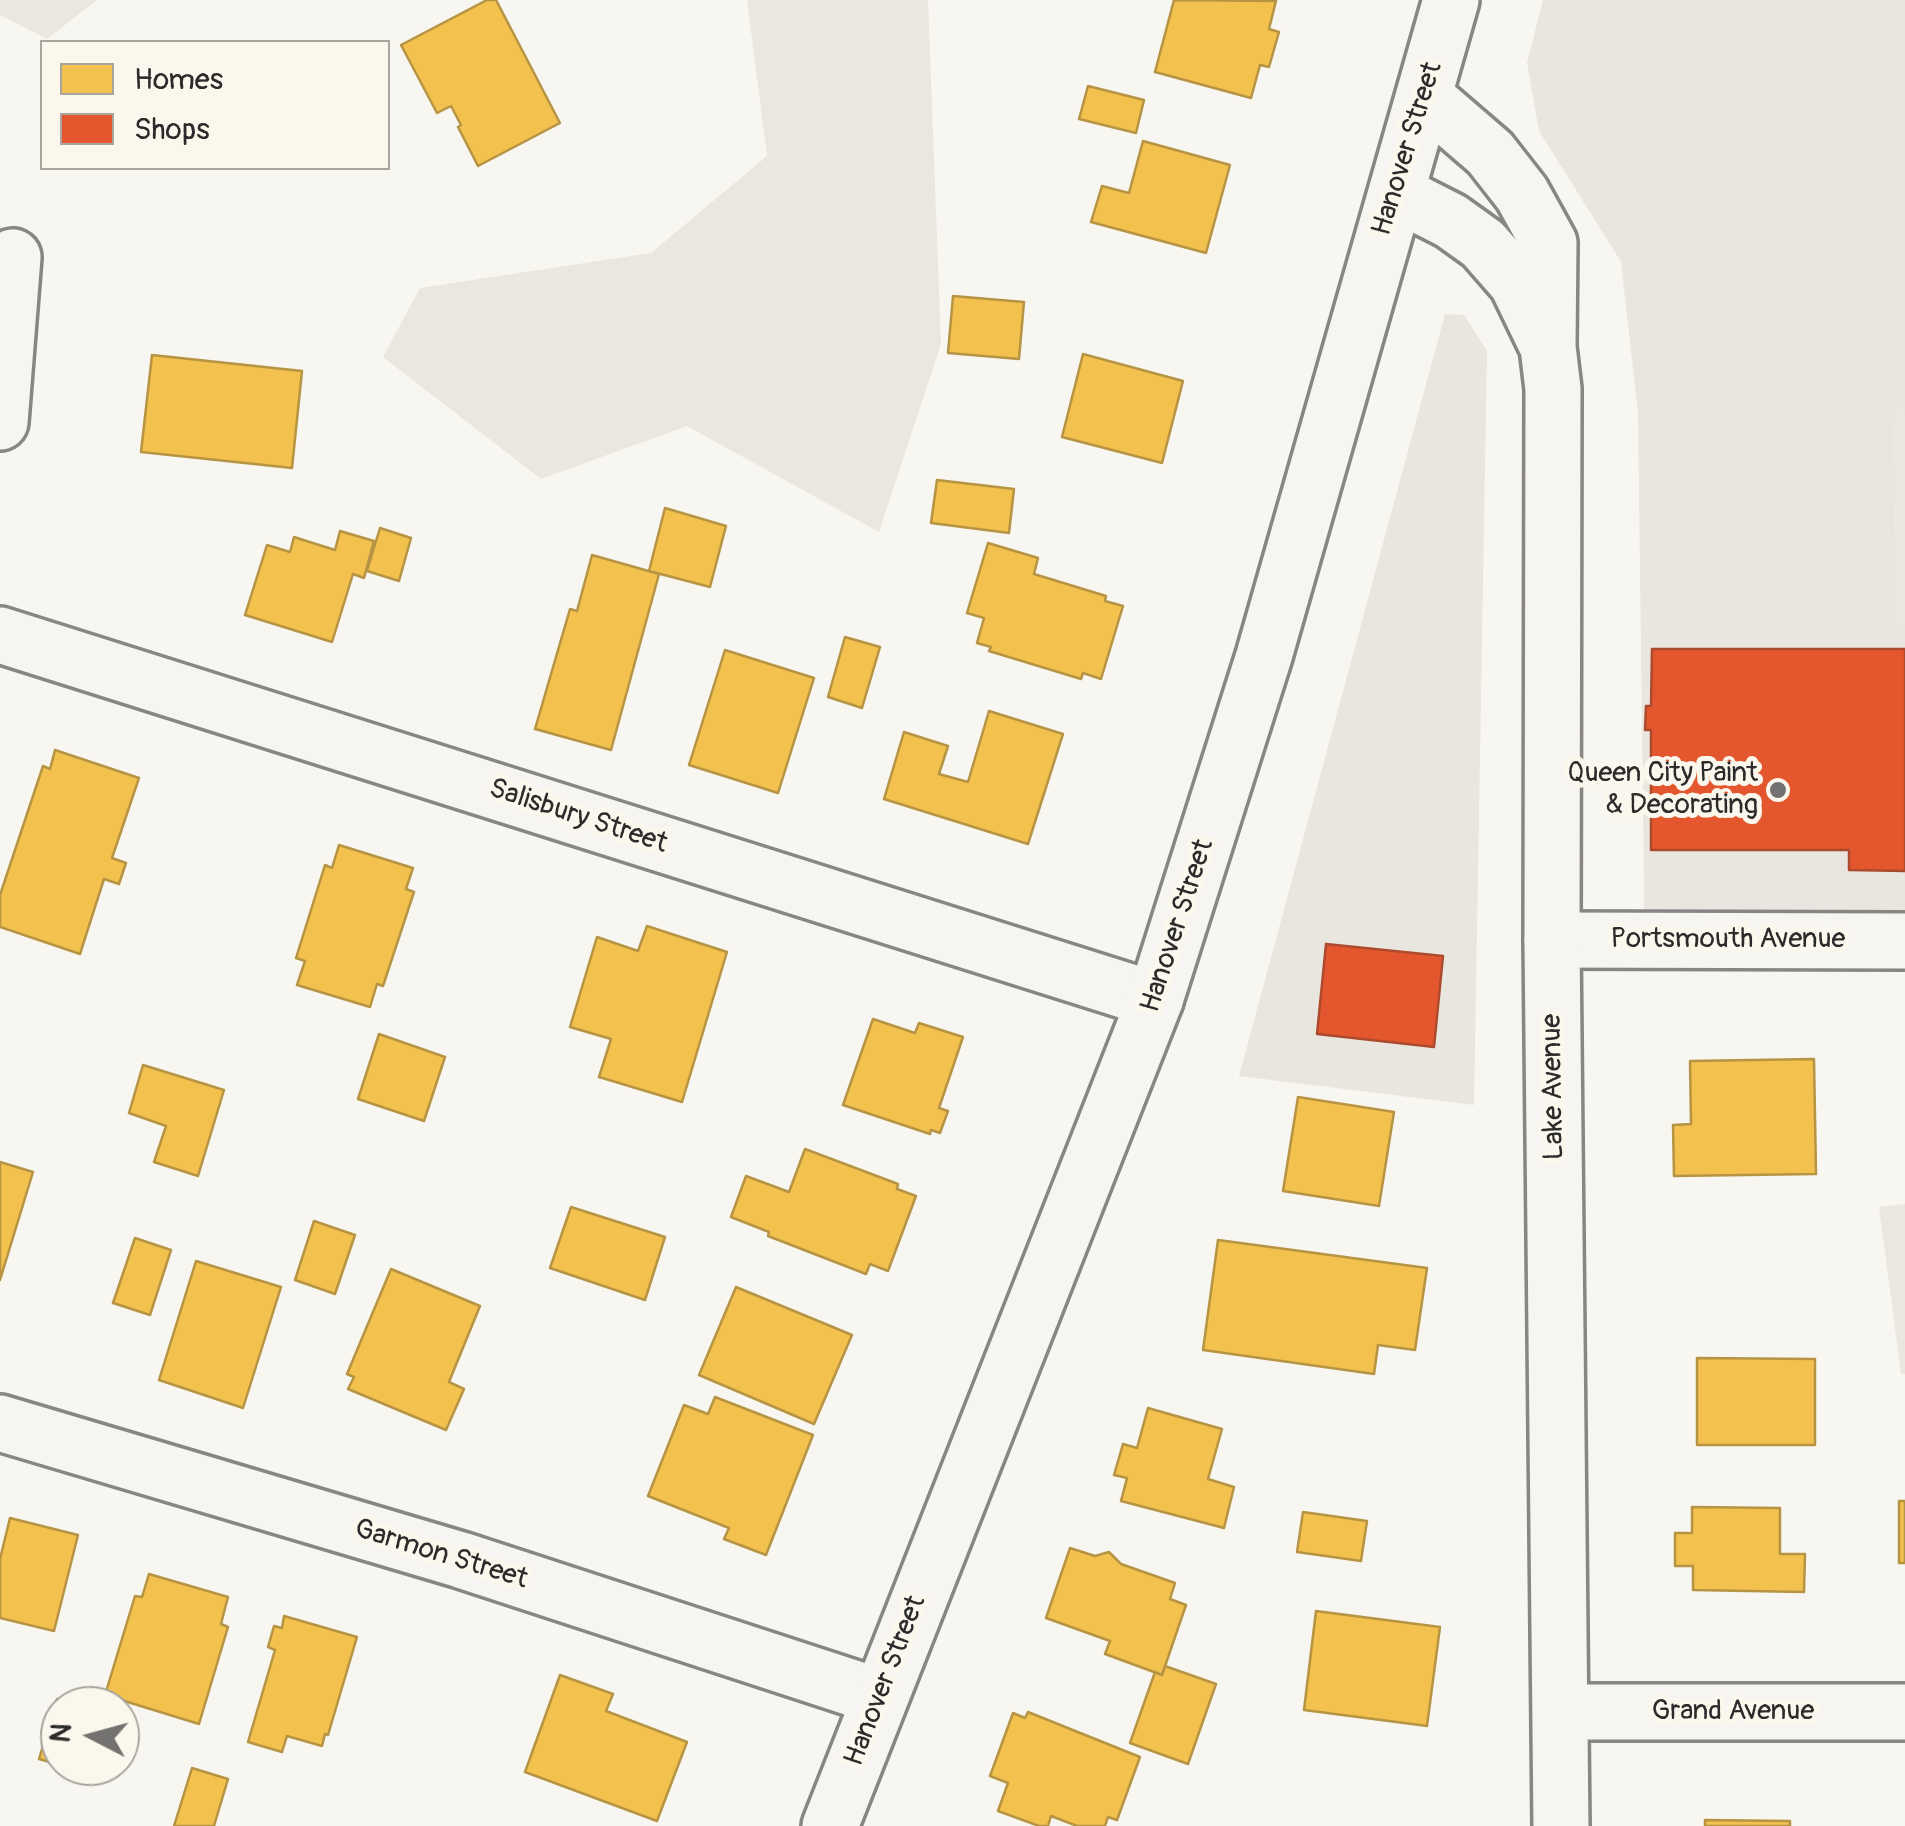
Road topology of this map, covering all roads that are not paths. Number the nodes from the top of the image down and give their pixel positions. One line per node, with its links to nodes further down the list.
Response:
1 (1451, 0): 2 (street, Hanover Street)
2 (1425, 97): 3 (street, Hanover Street); 5 (street, Lake Avenue)
3 (1396, 193): 5 (street, Lake Avenue); 10 (street, Hanover Street)
4 (13, 257): 6 (street)
5 (1548, 347): 8 (street, Lake Avenue)
6 (0, 422)
7 (0, 635): 10 (street, Salisbury Street)
8 (1552, 940): 9 (street, Portsmouth Avenue); 13 (street, Lake Avenue)
9 (1905, 941)
10 (1155, 1000): 12 (street, Hanover Street)
11 (0, 1423): 12 (street, Garmon Street)
12 (880, 1697): 15 (street, Hanover Street)
13 (1562, 1712): 14 (street, Grand Avenue); 16 (street, Lake Avenue)
14 (1905, 1712)
15 (830, 1826)
16 (1561, 1826)

